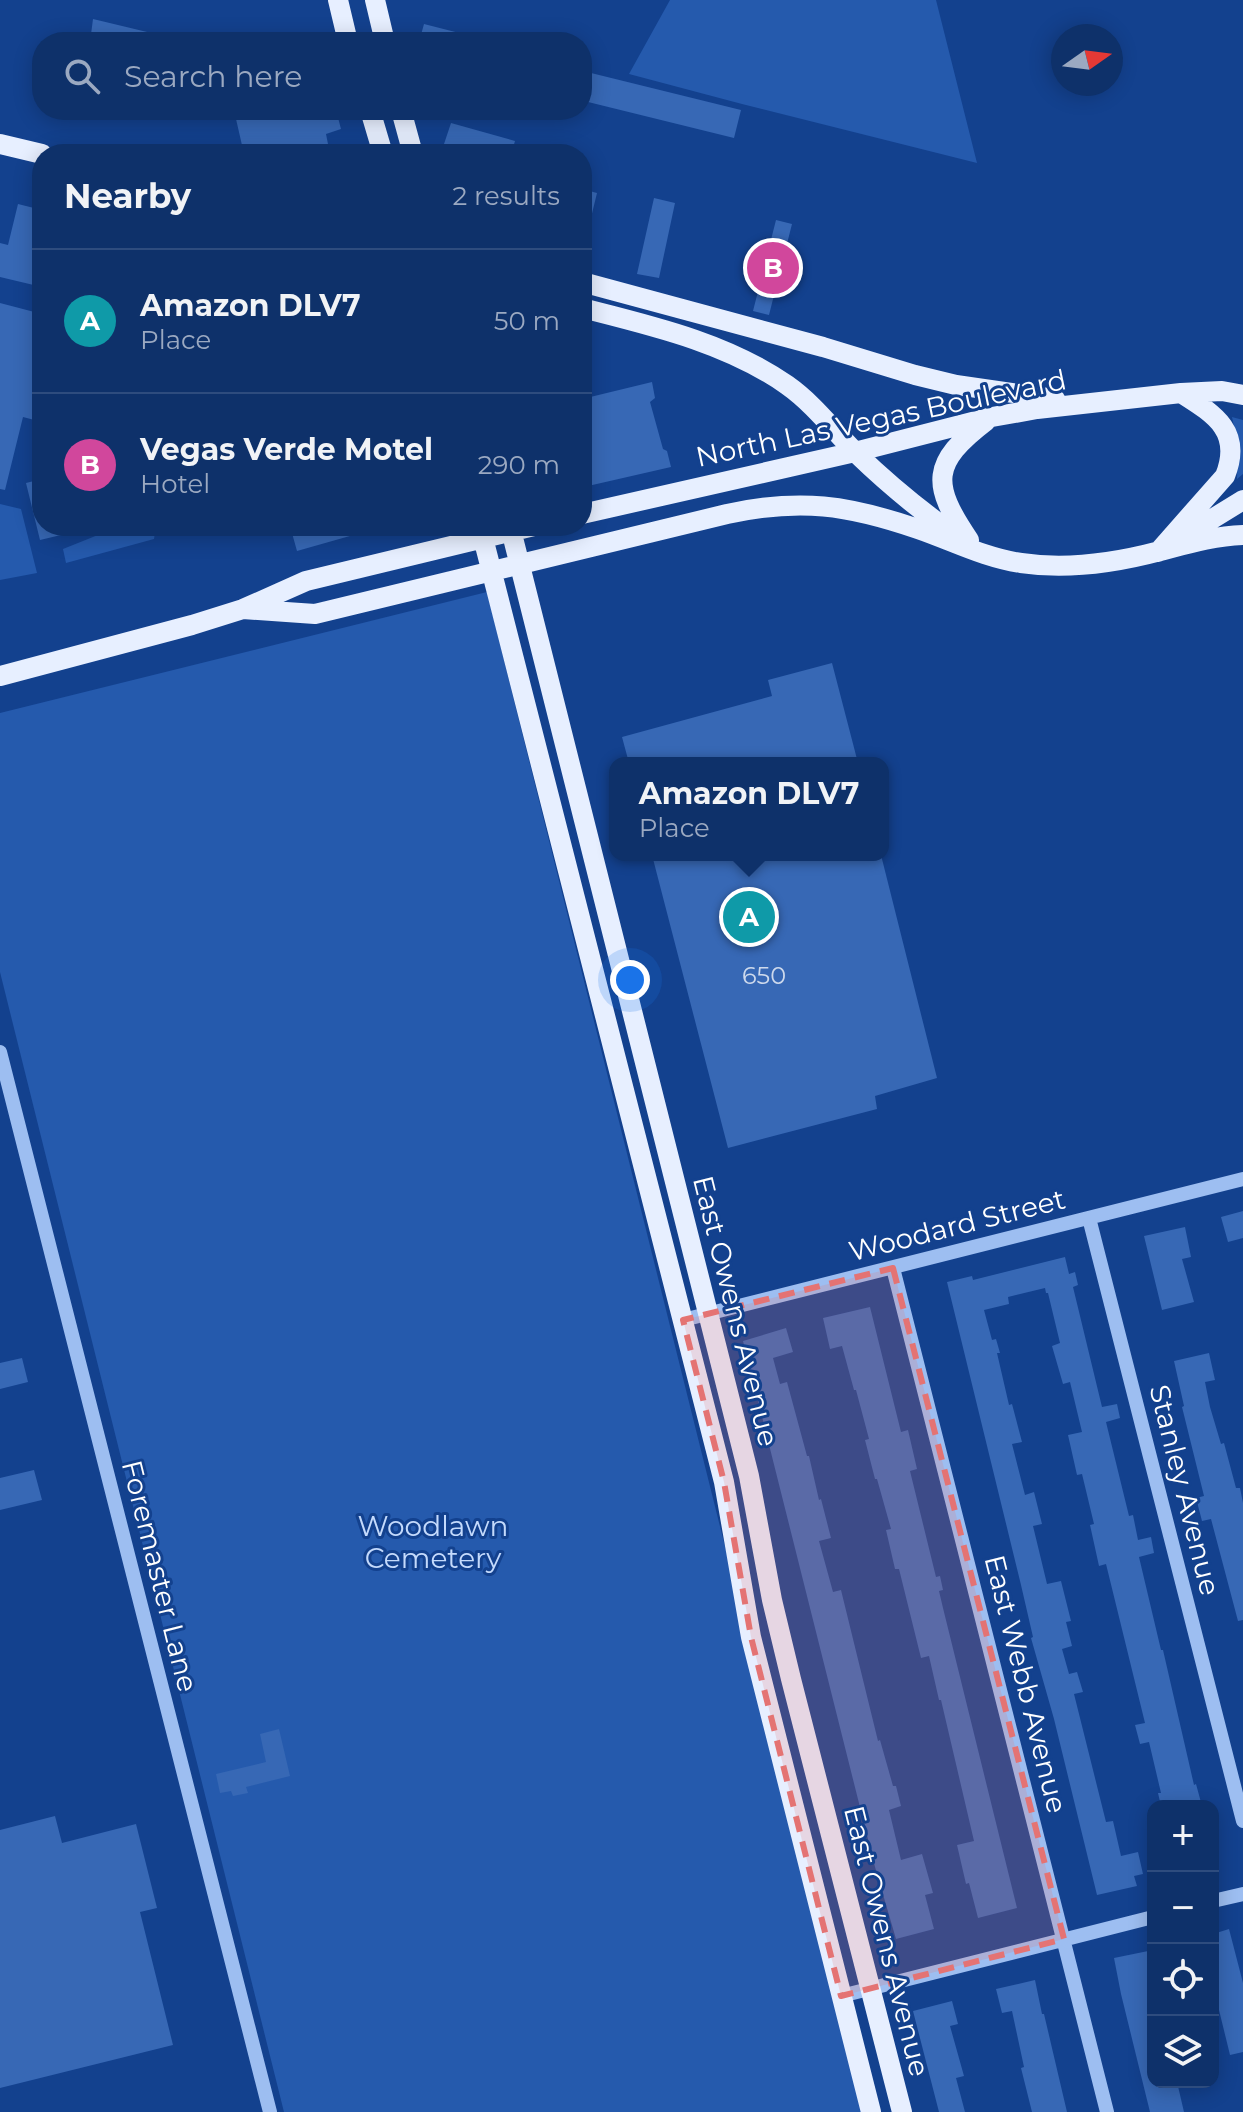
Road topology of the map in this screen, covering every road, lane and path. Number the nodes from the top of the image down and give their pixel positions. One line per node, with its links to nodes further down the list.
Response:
1 (338, 0): 3 (main road)
2 (375, 0): 4 (main road)
3 (346, 32)
4 (383, 32)
5 (373, 120): 8 (main road)
6 (404, 120): 9 (main road)
7 (0, 144): 10 (main road)
8 (380, 144)
9 (410, 144)
10 (32, 152)
11 (592, 285): 16 (main road)
12 (592, 311): 18 (main road)
13 (1243, 381): 14 (main road)
14 (1181, 393): 15 (main road, North Las Vegas Boulevard); 16 (main road, North Las Vegas Boulevard); 25 (main road)
15 (1243, 395)
16 (1083, 402): 17 (main road, North Las Vegas Boulevard)
17 (992, 417): 18 (main road, North Las Vegas Boulevard); 26 (main road)
18 (855, 452): 20 (main road, North Las Vegas Boulevard); 26 (main road)
19 (1243, 500): 25 (main road)
20 (592, 512)
21 (1243, 535): 25 (main road)
22 (468, 536): 29 (main road)
23 (483, 536): 28 (main road, East Owens Avenue)
24 (512, 536): 27 (main road, East Owens Avenue)
25 (1158, 552): 26 (main road)
26 (978, 553): 27 (main road)
27 (520, 565): 28 (main road); 35 (main road, East Owens Avenue)
28 (492, 571): 29 (main road); 36 (main road, East Owens Avenue)
29 (243, 609): 30 (main road)
30 (0, 676)
31 (0, 1052): 44 (street, Foremaster Lane)
32 (1243, 1179): 33 (street, Woodard Street)
33 (1089, 1218): 34 (street, Woodard Street); 37 (street, Stanley Avenue)
34 (893, 1268): 35 (street, Woodard Street); 41 (street, East Webb Avenue)
35 (708, 1314): 36 (street, Woodard Street); 42 (main road, East Owens Avenue)
36 (683, 1320): 43 (main road, East Owens Avenue)
37 (1243, 1821)
38 (1243, 1894): 39 (street)
39 (1219, 1900)
40 (1147, 1918): 41 (street)
41 (1064, 1939): 42 (street); 47 (street, East Webb Avenue)
42 (870, 1989): 43 (street); 46 (main road, East Owens Avenue)
43 (841, 1996): 45 (main road, East Owens Avenue)
44 (270, 2112)
45 (871, 2112)
46 (902, 2112)
47 (1107, 2112)

